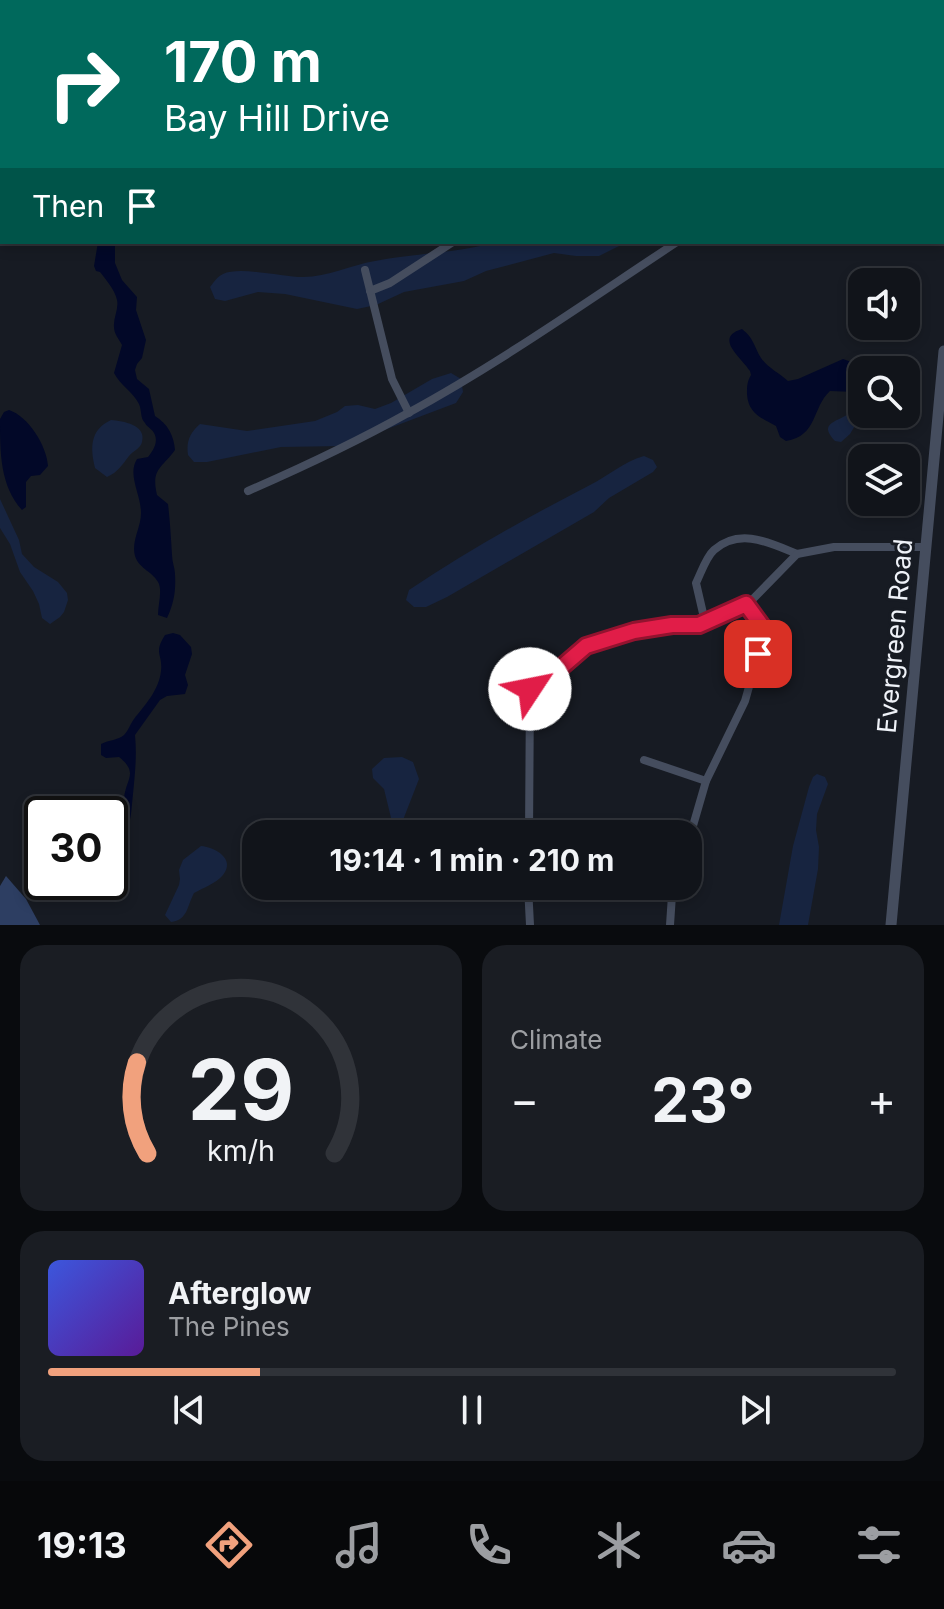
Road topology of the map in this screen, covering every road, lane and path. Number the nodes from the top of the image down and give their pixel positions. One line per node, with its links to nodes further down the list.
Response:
1 (450, 244): 4 (street)
2 (674, 244): 6 (street)
3 (365, 270): 4 (street)
4 (370, 291): 6 (street)
5 (944, 351): 8 (street, Evergreen Road)
6 (409, 413): 7 (street)
7 (248, 491)
8 (926, 547): 9 (street); 20 (street, Evergreen Road)
9 (797, 554): 10 (street); 11 (street)
10 (746, 604): 11 (street); 13 (street)
11 (705, 622): 14 (street)
12 (644, 760): 13 (street)
13 (706, 781): 15 (street)
14 (529, 820)
15 (695, 820)
16 (529, 900): 18 (street)
17 (673, 900): 19 (street)
18 (530, 925)
19 (670, 925)
20 (891, 925)

